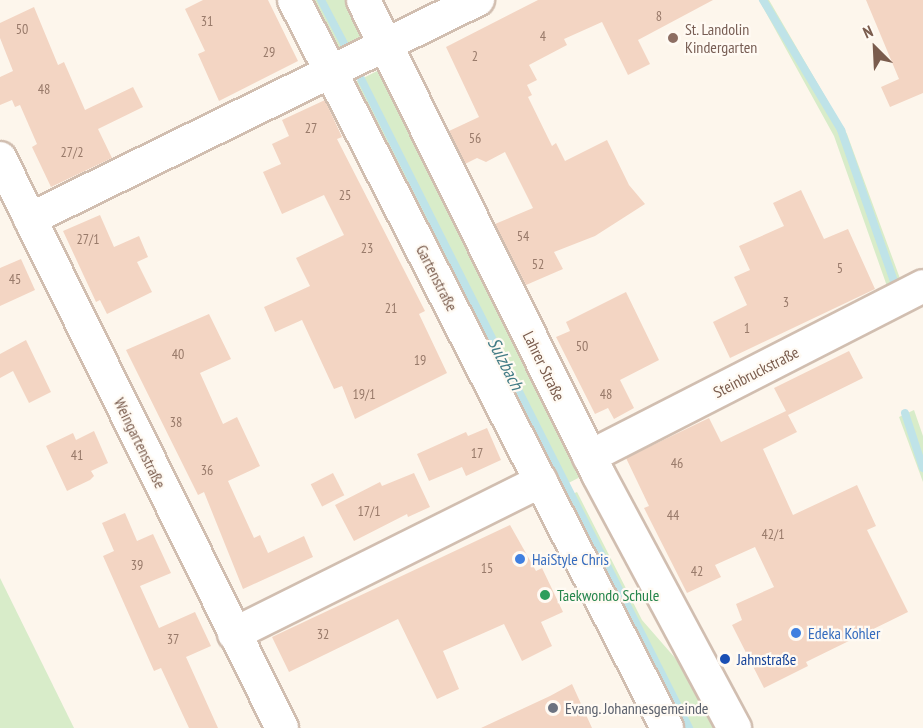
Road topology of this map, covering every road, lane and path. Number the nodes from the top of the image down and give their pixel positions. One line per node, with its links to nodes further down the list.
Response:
1 (294, 0): 5 (street, Gartenstraße)
2 (363, 0): 4 (street, Lahrer Straße)
3 (477, 0): 4 (street)
4 (381, 50): 5 (street); 9 (street, Lahrer Straße)
5 (337, 72): 7 (street); 10 (street, Gartenstraße)
6 (0, 158): 7 (street, Weingartenstraße)
7 (30, 219): 11 (street, Weingartenstraße)
8 (923, 286): 9 (street, Steinbruckstraße)
9 (589, 457): 14 (street, Lahrer Straße)
10 (541, 481): 11 (street); 13 (street, Gartenstraße)
11 (234, 634): 12 (street, Weingartenstraße)
12 (282, 728)
13 (667, 728)
14 (734, 728)

